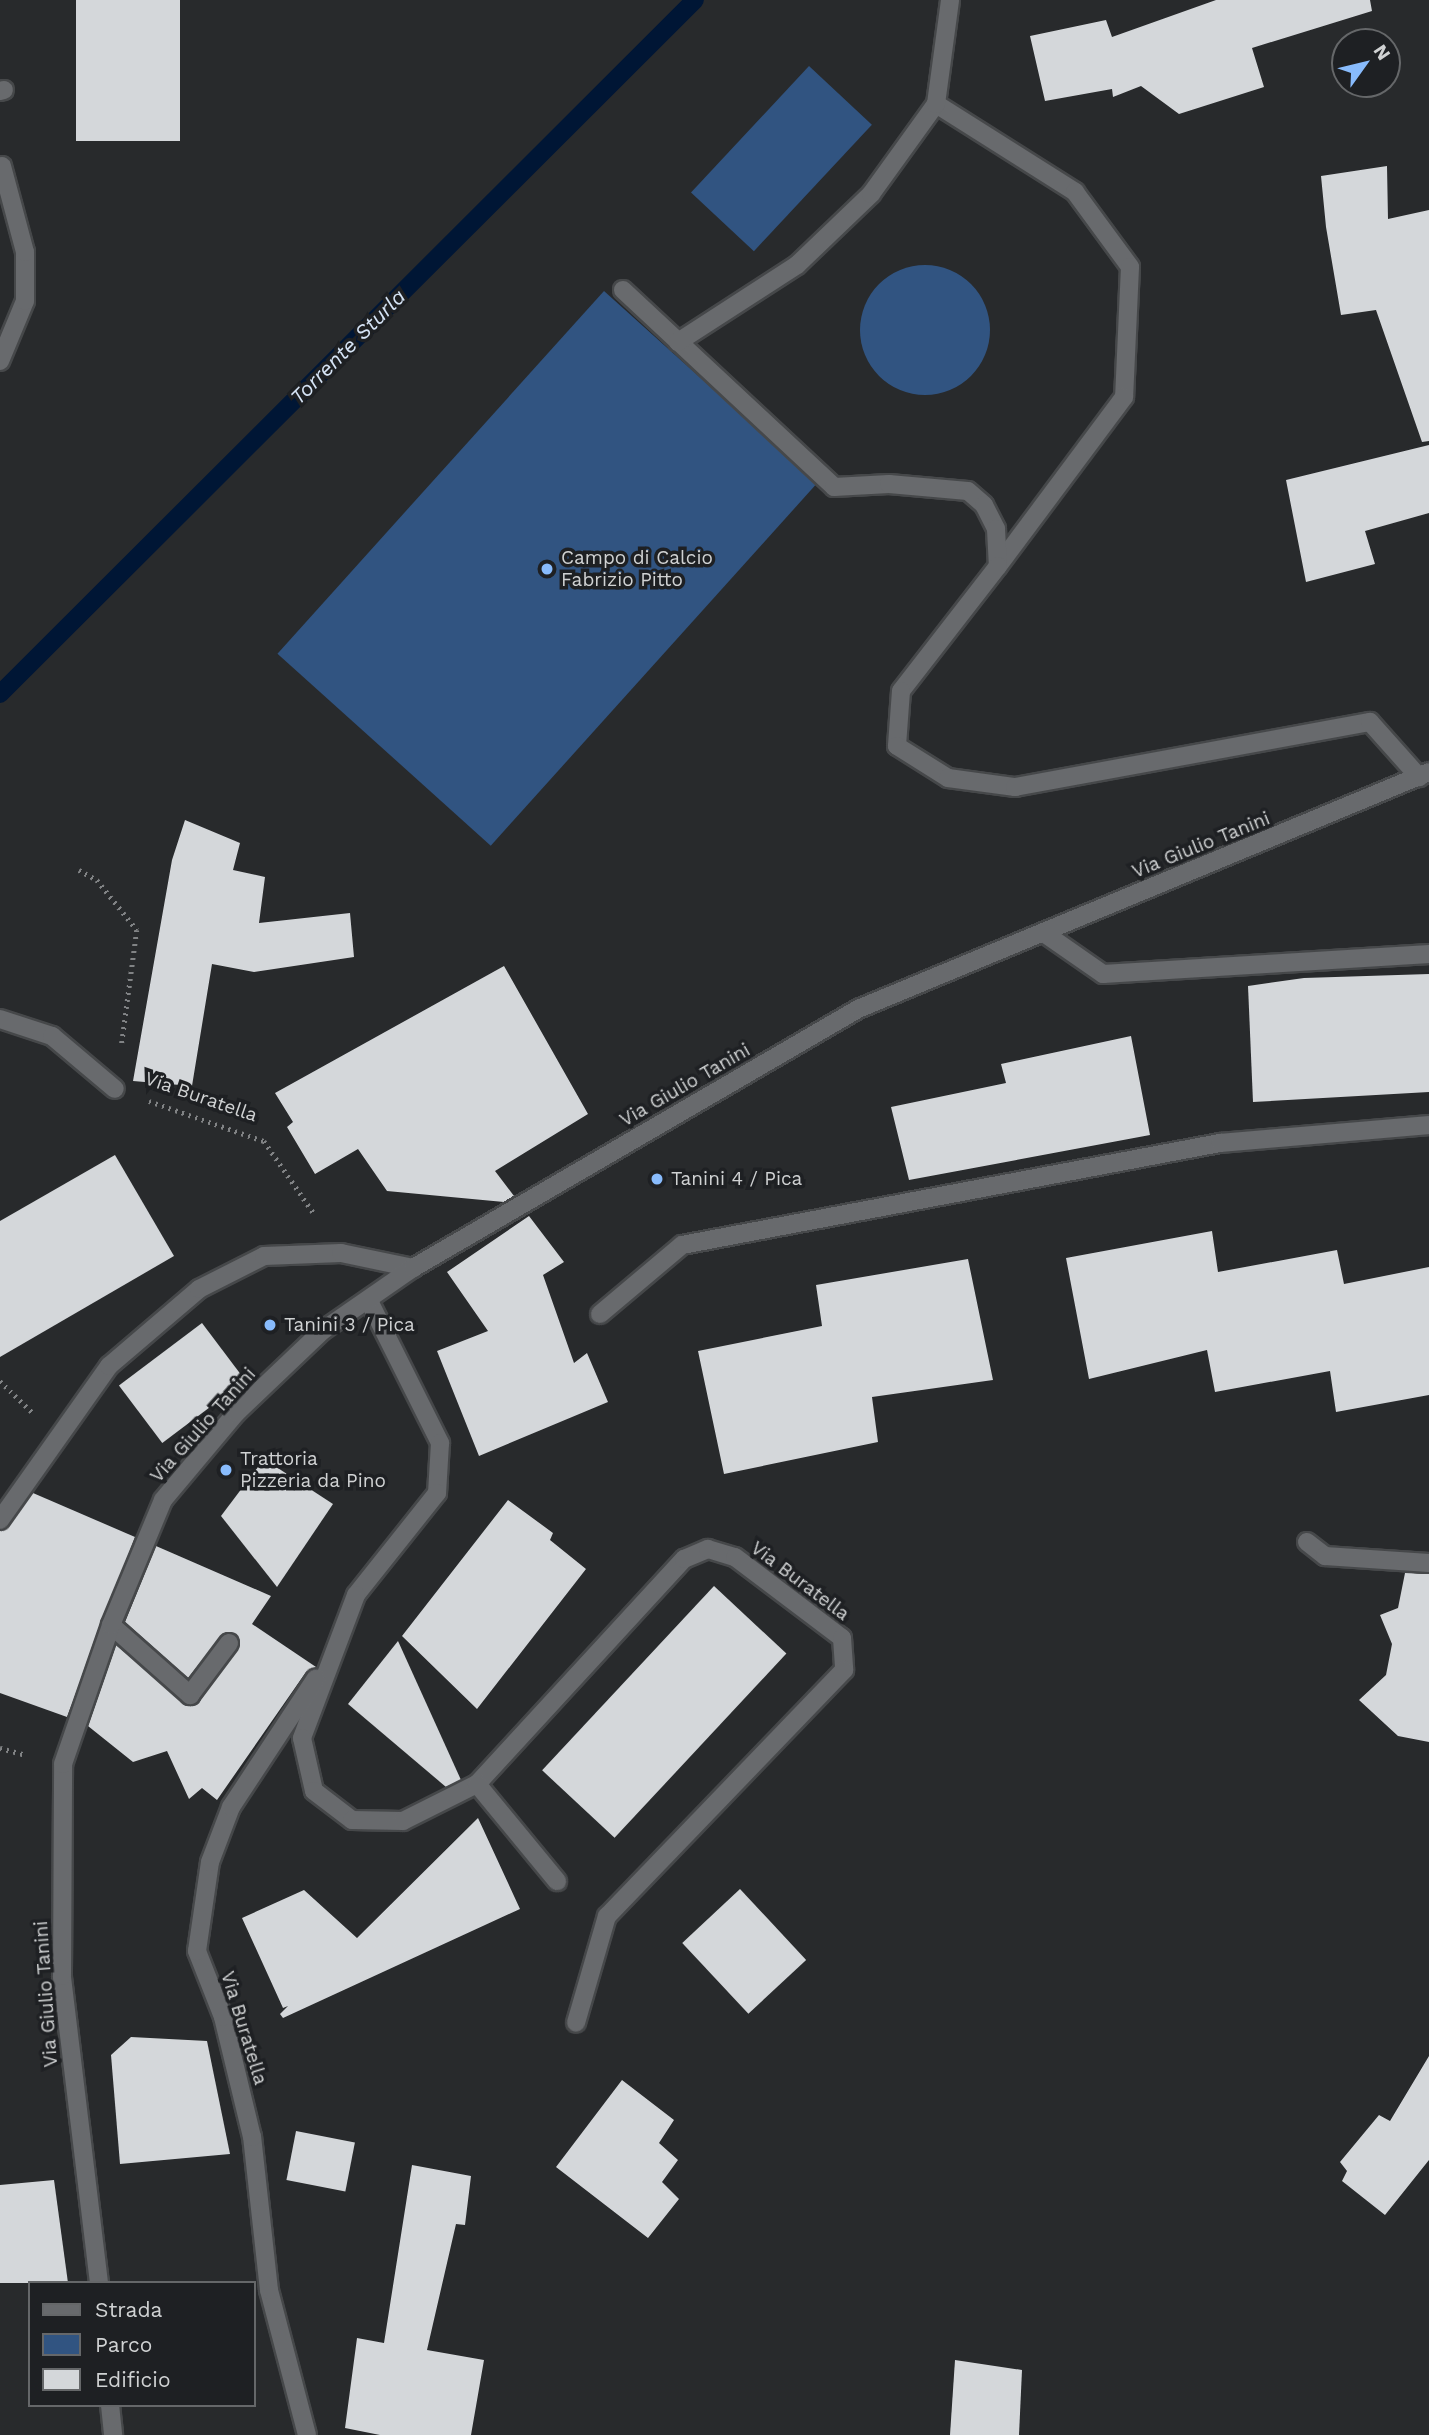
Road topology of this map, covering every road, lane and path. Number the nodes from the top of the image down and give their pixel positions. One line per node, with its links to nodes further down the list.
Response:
1 (950, 0): 2 (street)
2 (936, 104): 5 (street); 7 (street)
3 (2, 166): 6 (street)
4 (623, 290): 5 (street)
5 (678, 342): 7 (street)
6 (0, 361)
7 (998, 566): 8 (street)
8 (1424, 775): 10 (street, Via Giulio Tanini)
9 (79, 870): 13 (path, Via Buratella)
10 (1044, 933): 11 (street); 16 (street, Via Giulio Tanini)
11 (1429, 954)
12 (0, 1019): 13 (street, Via Buratella)
13 (115, 1089): 15 (path, Via Buratella)
14 (1429, 1125): 18 (street)
15 (341, 1253): 16 (street); 19 (street)
16 (413, 1268): 17 (street, Via Giulio Tanini)
17 (369, 1301): 22 (street, Via Giulio Tanini); 24 (street, Via Buratella)
18 (600, 1314)
19 (0, 1520)
20 (1307, 1542): 21 (street)
21 (1429, 1563)
22 (111, 1625): 23 (street); 28 (street, Via Giulio Tanini)
23 (229, 1643)
24 (328, 1661): 25 (street, Via Buratella); 31 (street, Via Buratella)
25 (477, 1784): 26 (street); 27 (street, Via Buratella)
26 (557, 1881)
27 (576, 2023)
28 (99, 2281)
29 (110, 2407): 30 (street)
30 (113, 2435)
31 (307, 2435)

